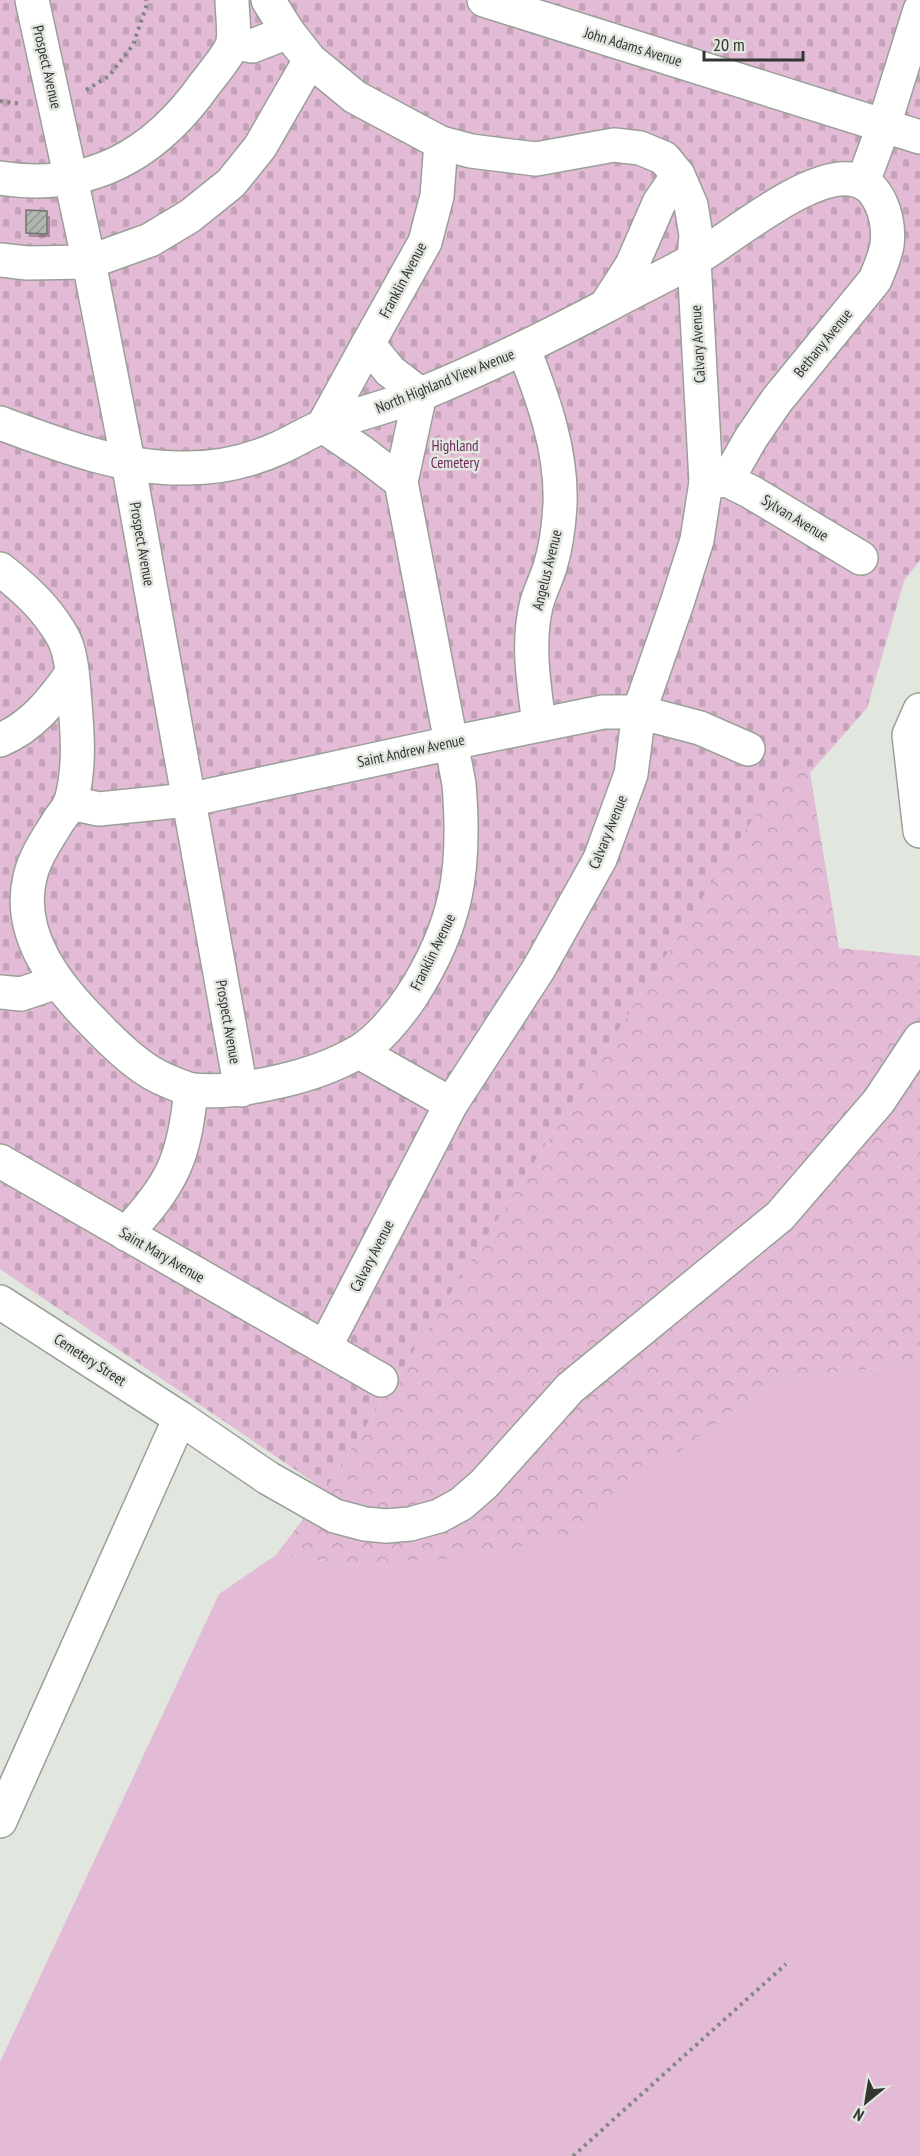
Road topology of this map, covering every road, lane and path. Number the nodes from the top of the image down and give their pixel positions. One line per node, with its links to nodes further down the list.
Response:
1 (32, 0): 11 (lane, Prospect Avenue)
2 (146, 0): 11 (path)
3 (232, 0): 8 (lane)
4 (268, 0): 7 (lane)
5 (484, 0): 12 (lane, John Adams Avenue)
6 (920, 10): 12 (lane)
7 (288, 32): 8 (lane); 9 (lane)
8 (233, 43): 17 (lane)
9 (310, 60): 14 (lane); 21 (lane)
10 (0, 101): 11 (path)
11 (55, 102): 17 (lane, Prospect Avenue)
12 (884, 125): 13 (lane, John Adams Avenue); 18 (lane)
13 (920, 137)
14 (441, 143): 15 (lane); 23 (lane, Franklin Avenue)
15 (678, 175): 19 (lane, Calvary Avenue); 22 (lane)
16 (0, 178): 17 (lane)
17 (72, 179): 21 (lane, Prospect Avenue)
18 (863, 182): 19 (lane, North Highland View Avenue); 29 (lane, Bethany Avenue)
19 (694, 260): 22 (lane, North Highland View Avenue); 29 (lane, Calvary Avenue)
20 (0, 261): 21 (lane)
21 (89, 262): 28 (lane, Prospect Avenue)
22 (606, 306): 24 (lane, North Highland View Avenue)
23 (369, 344): 25 (lane); 27 (lane, Franklin Avenue)
24 (524, 350): 25 (lane, North Highland View Avenue); 36 (lane, Angelus Avenue)
25 (420, 394): 27 (lane, North Highland View Avenue); 30 (lane, Franklin Avenue)
26 (0, 423): 28 (lane, North Highland View Avenue)
27 (323, 426): 28 (lane, North Highland View Avenue); 30 (lane)
28 (128, 462): 40 (lane, Prospect Avenue)
29 (717, 481): 31 (lane, Sylvan Avenue); 35 (lane, Calvary Avenue)
30 (401, 482): 38 (lane, Franklin Avenue)
31 (861, 558)
32 (0, 568): 33 (lane)
33 (72, 673): 37 (lane); 41 (lane)
34 (920, 710): 42 (lane)
35 (639, 712): 36 (lane, Saint Andrew Avenue); 39 (lane, Saint Andrew Avenue); 49 (lane, Calvary Avenue)
36 (538, 724): 38 (lane, Saint Andrew Avenue)
37 (0, 740)
38 (451, 743): 40 (lane, Saint Andrew Avenue); 46 (lane, Franklin Avenue)
39 (748, 749)
40 (188, 800): 41 (lane, Saint Andrew Avenue); 48 (lane, Prospect Avenue)
41 (70, 802): 43 (lane, Franklin Avenue)
42 (920, 831)
43 (57, 982): 44 (lane); 47 (lane, Franklin Avenue)
44 (0, 992)
45 (920, 1039): 55 (lane, Cemetery Street)
46 (359, 1052): 48 (lane, Franklin Avenue); 49 (lane)
47 (191, 1090): 48 (lane, Franklin Avenue); 51 (lane)
48 (241, 1090)
49 (451, 1104): 53 (lane, Calvary Avenue)
50 (0, 1161): 51 (lane, Saint Mary Avenue)
51 (126, 1234): 53 (lane, Saint Mary Avenue)
52 (0, 1302): 55 (lane, Cemetery Street)
53 (326, 1347): 54 (lane, Saint Mary Avenue)
54 (381, 1380)
55 (180, 1418): 56 (lane)
56 (0, 1821)
57 (786, 1964): 58 (path)
58 (573, 2156)

